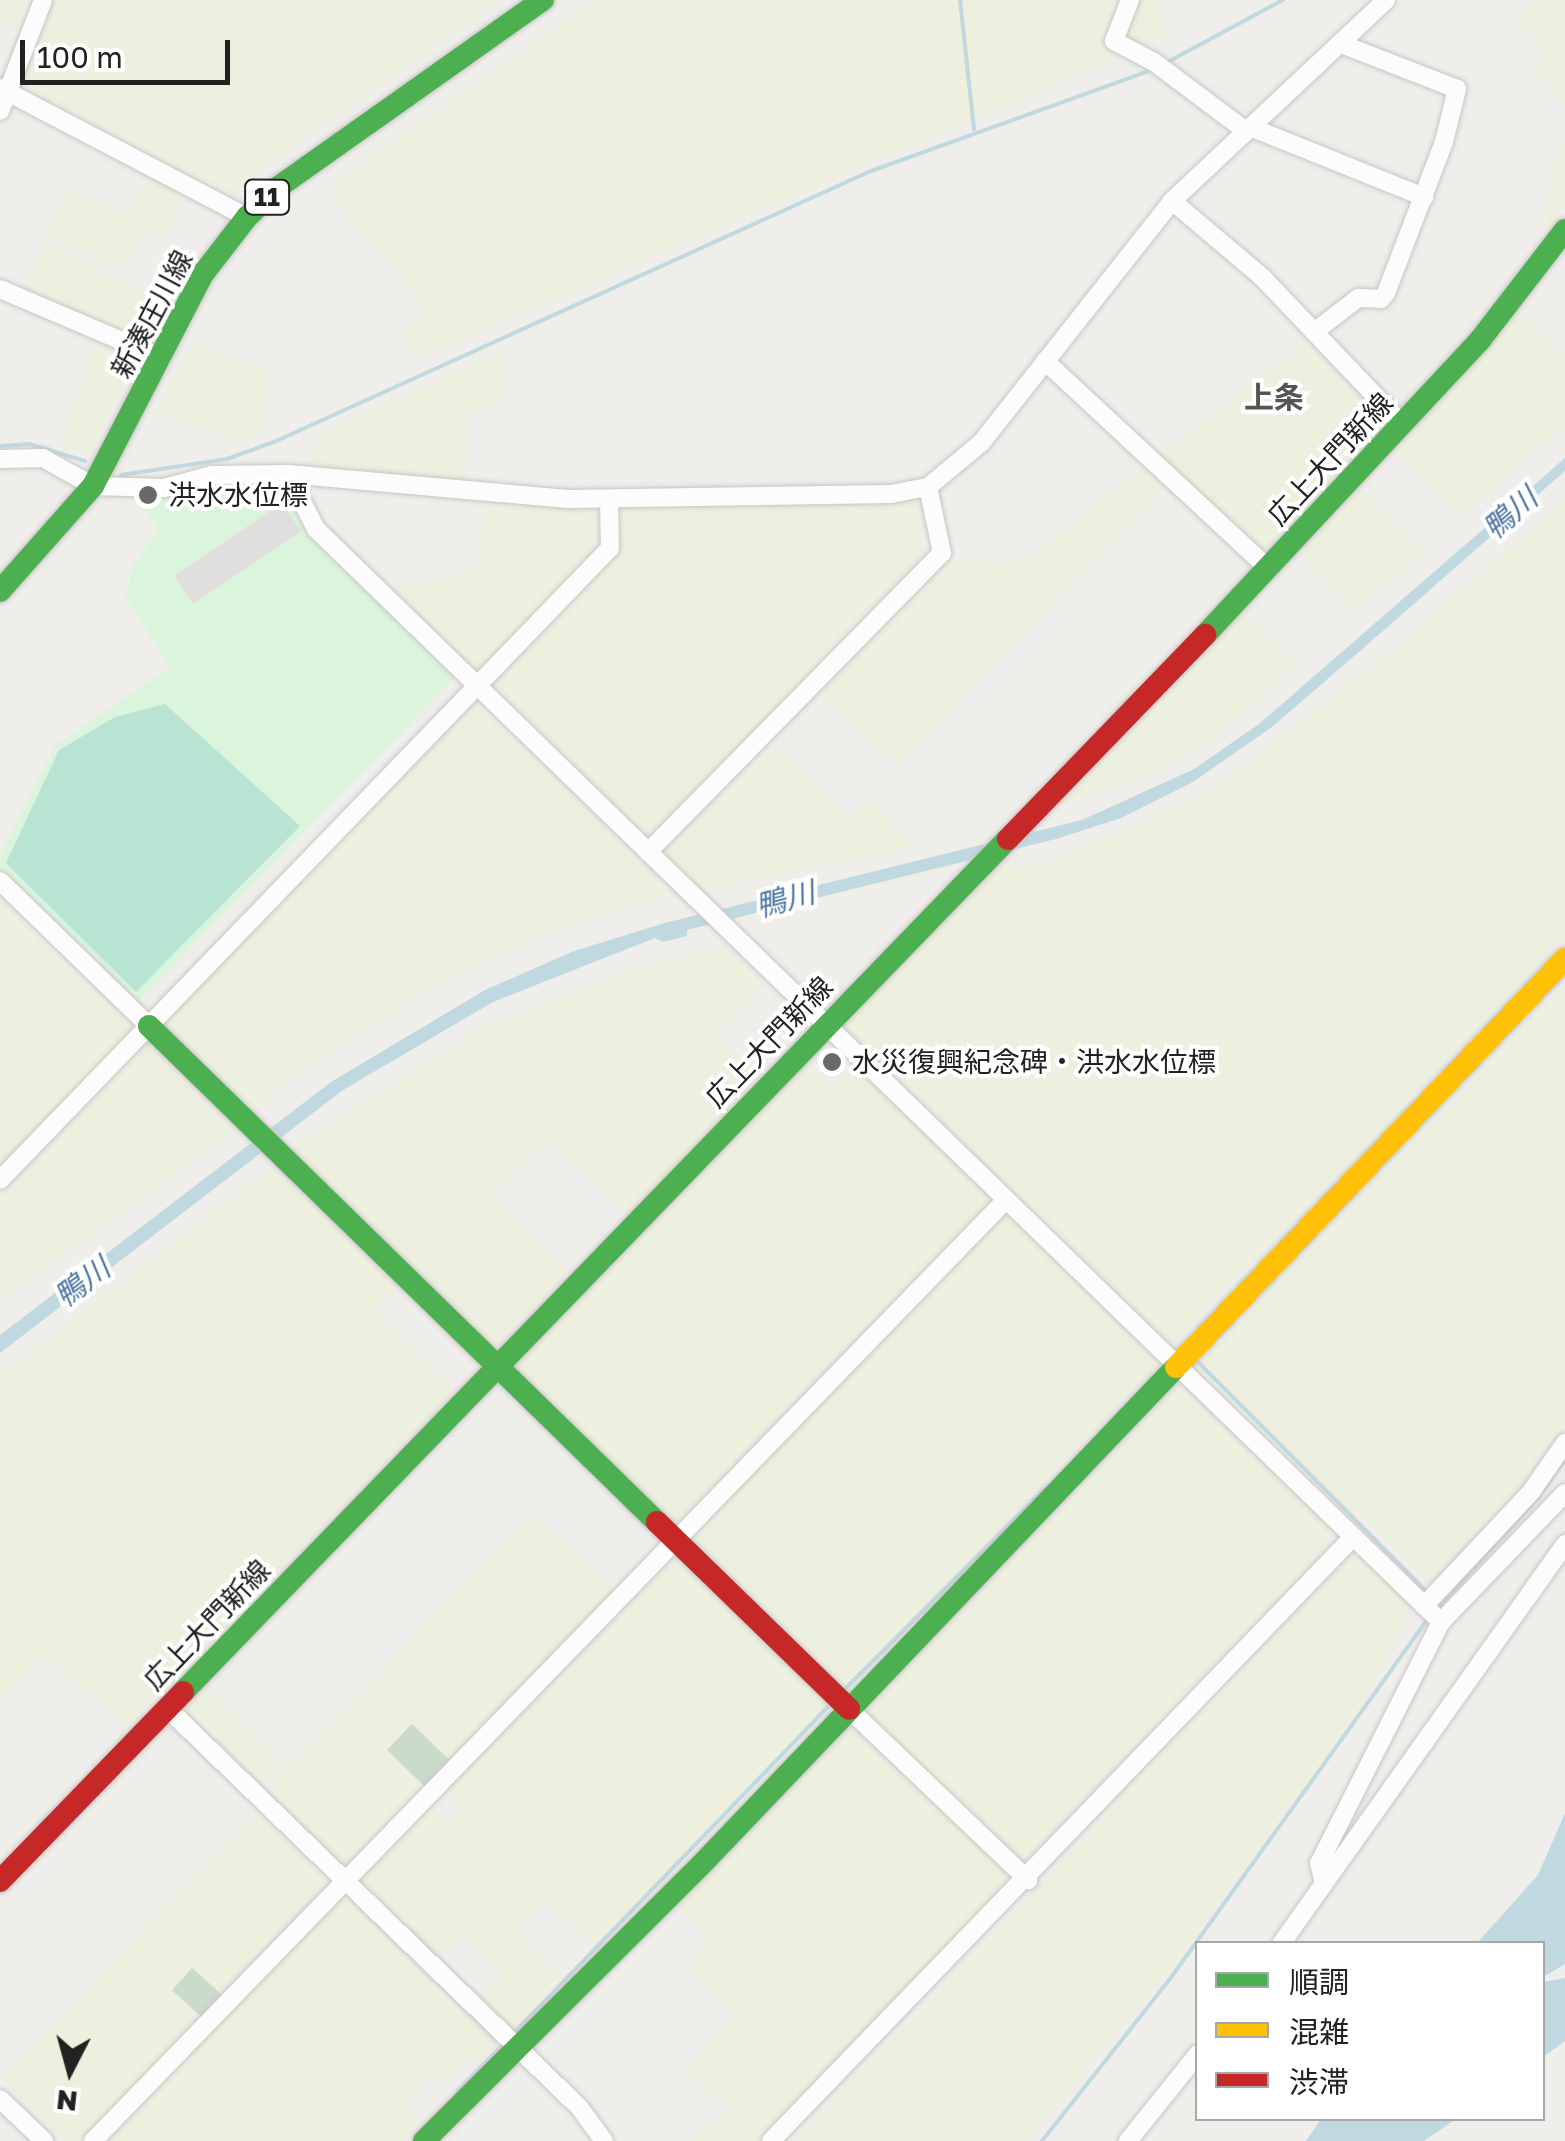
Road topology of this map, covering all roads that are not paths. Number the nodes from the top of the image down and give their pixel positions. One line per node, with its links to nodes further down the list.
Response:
1 (43, 0): 6 (street)
2 (544, 0): 11 (main road, 新湊庄川線 / 11)
3 (1130, 0): 8 (street)
4 (1386, 0): 5 (street)
5 (1344, 45): 8 (street); 9 (street)
6 (3, 89): 7 (street); 11 (street)
7 (0, 111)
8 (1248, 129): 9 (street); 10 (street)
9 (1424, 198): 14 (street)
10 (1172, 200): 14 (street); 16 (street)
11 (246, 218): 15 (main road, 新湊庄川線 / 11)
12 (1565, 230): 17 (main road, 広上大門新線)
13 (0, 288): 15 (street)
14 (1314, 332): 17 (street)
15 (162, 358): 20 (main road, 新湊庄川線 / 11)
16 (1046, 361): 21 (street); 23 (street)
17 (1403, 425): 23 (main road, 広上大門新線)
18 (0, 460): 20 (street)
19 (288, 474): 20 (street); 22 (street); 25 (street)
20 (93, 486): 24 (main road, 新湊庄川線 / 11)
21 (928, 487): 22 (street); 26 (street)
22 (609, 499): 25 (street)
23 (1269, 569): 30 (main road, 広上大門新線)
24 (0, 591)
25 (474, 686): 26 (street); 29 (street)
26 (648, 852): 30 (street)
27 (0, 881): 29 (street)
28 (1565, 958): 33 (main road)
29 (148, 1026): 31 (street); 34 (main road)
30 (826, 1026): 32 (street); 34 (main road, 広上大門新線)
31 (0, 1180)
32 (1006, 1200): 33 (street); 38 (street)
33 (1177, 1364): 37 (street); 43 (main road)
34 (497, 1366): 38 (main road); 42 (main road, 広上大門新線)
35 (1565, 1444): 40 (street)
36 (1565, 1493): 41 (street)
37 (1353, 1536): 40 (street); 45 (street)
38 (674, 1537): 43 (main road); 46 (street)
39 (1565, 1544): 47 (street)
40 (1424, 1606): 41 (street)
41 (1442, 1622): 47 (street)
42 (168, 1709): 44 (main road, 広上大門新線); 46 (street)
43 (849, 1709): 45 (street); 49 (main road)
44 (0, 1880)
45 (1028, 1880): 56 (street)
46 (346, 1881): 49 (street); 53 (street)
47 (1324, 1883): 48 (street)
48 (1283, 1941)
49 (516, 2045): 54 (main road); 55 (street)
50 (1195, 2058): 57 (street)
51 (0, 2099): 52 (street)
52 (44, 2141)
53 (93, 2141)
54 (424, 2141)
55 (604, 2141)
56 (772, 2141)
57 (1128, 2141)

